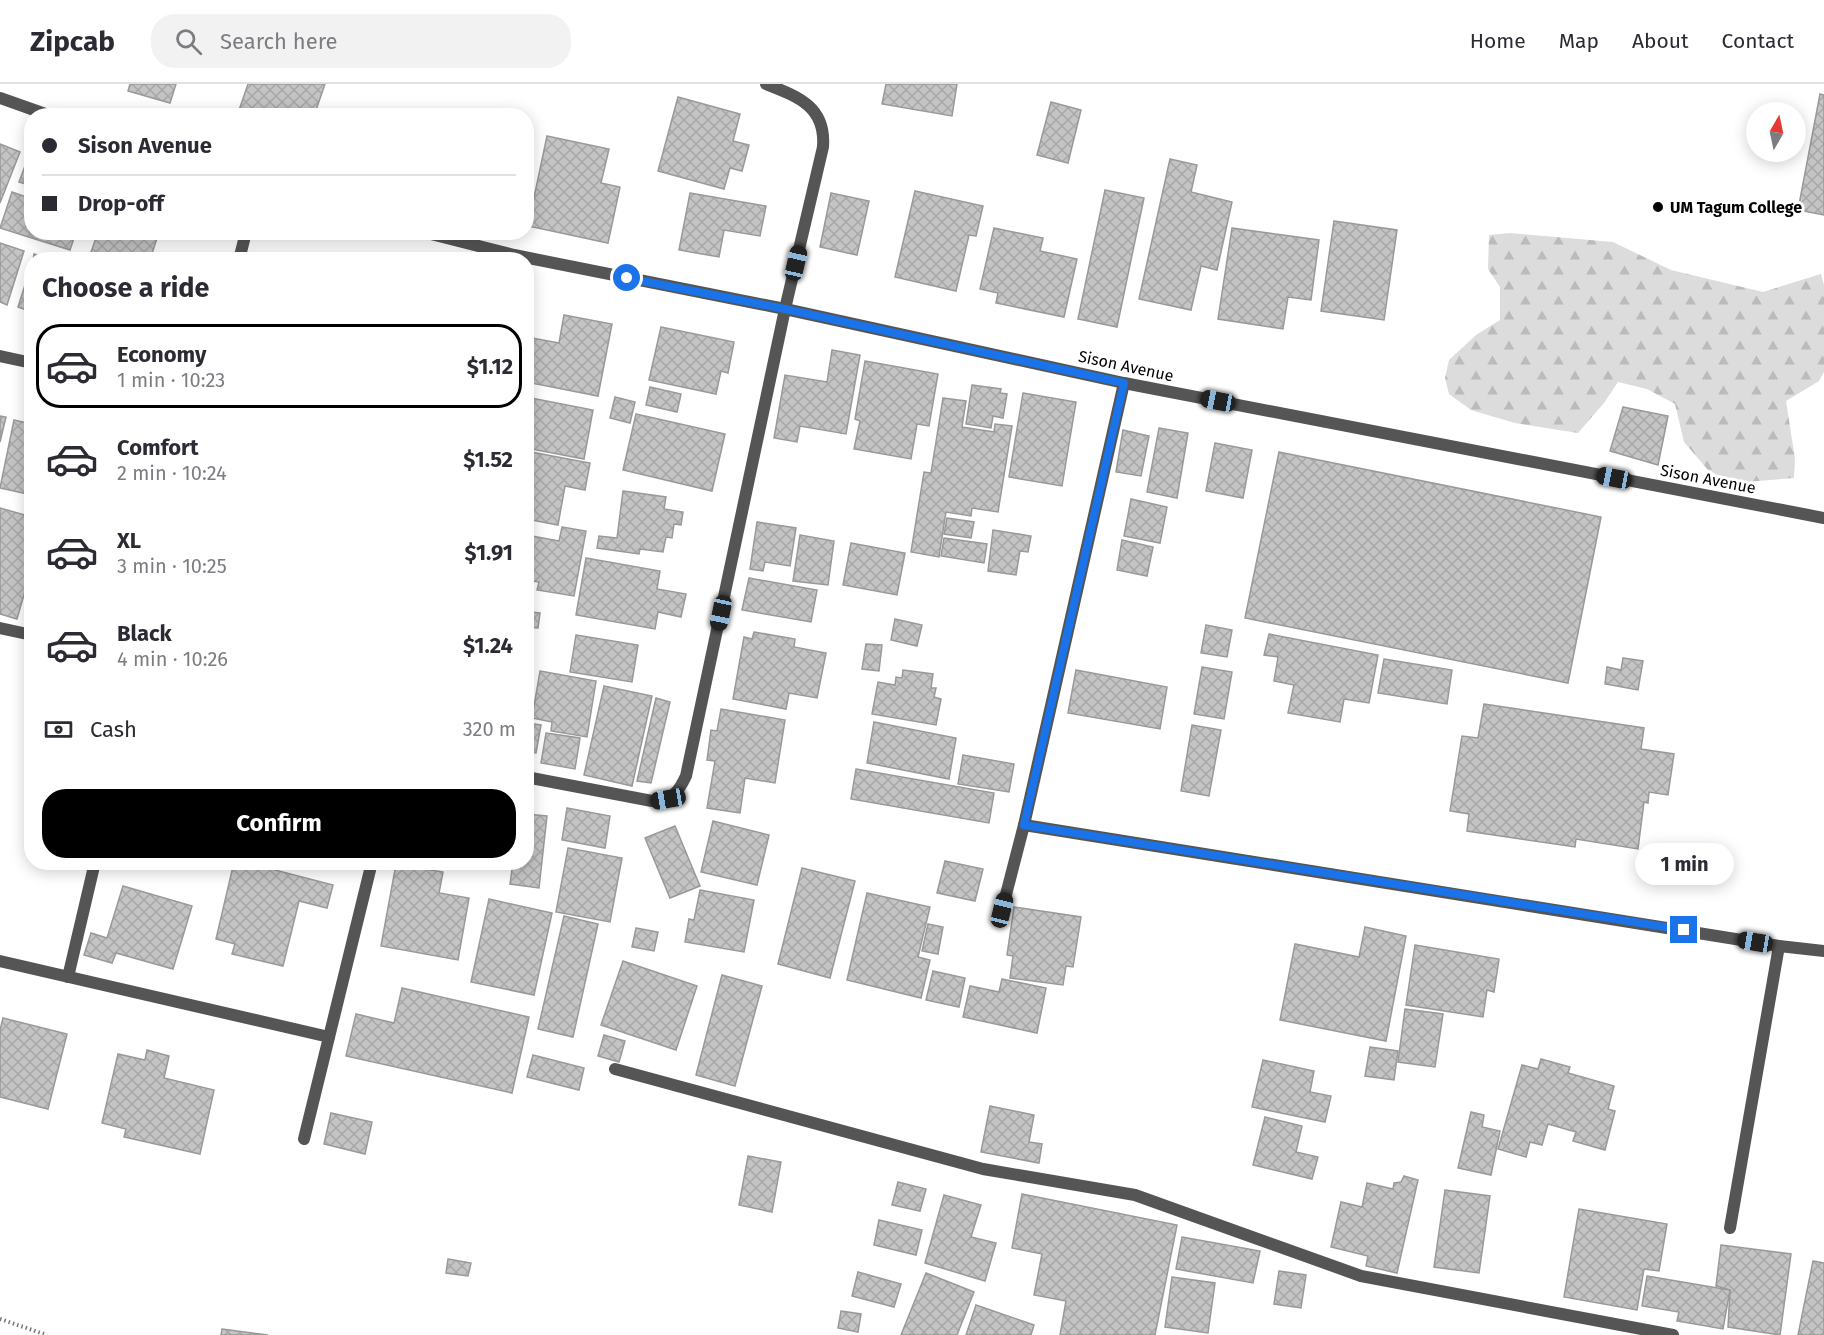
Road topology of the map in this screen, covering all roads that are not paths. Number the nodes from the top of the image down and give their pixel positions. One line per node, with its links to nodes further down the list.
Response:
1 (766, 84): 7 (street)
2 (0, 98): 3 (street)
3 (28, 108)
4 (452, 240): 5 (street, Sison Avenue)
5 (495, 252)
6 (534, 261): 7 (street, Sison Avenue)
7 (785, 309): 10 (street, Sison Avenue); 14 (street)
8 (0, 356): 9 (street)
9 (24, 361)
10 (1124, 383): 11 (street, Sison Avenue); 15 (street)
11 (1824, 518)
12 (0, 628): 13 (street)
13 (24, 633)
14 (534, 779)
15 (1024, 825): 18 (street); 19 (street)
16 (93, 870): 22 (street)
17 (370, 870): 23 (street)
18 (1002, 910)
19 (1779, 945): 20 (street); 26 (street)
20 (1824, 951)
21 (0, 961): 22 (street)
22 (68, 977): 23 (street)
23 (329, 1037): 25 (street)
24 (615, 1070): 27 (street)
25 (304, 1139)
26 (1731, 1228)
27 (1673, 1335)

